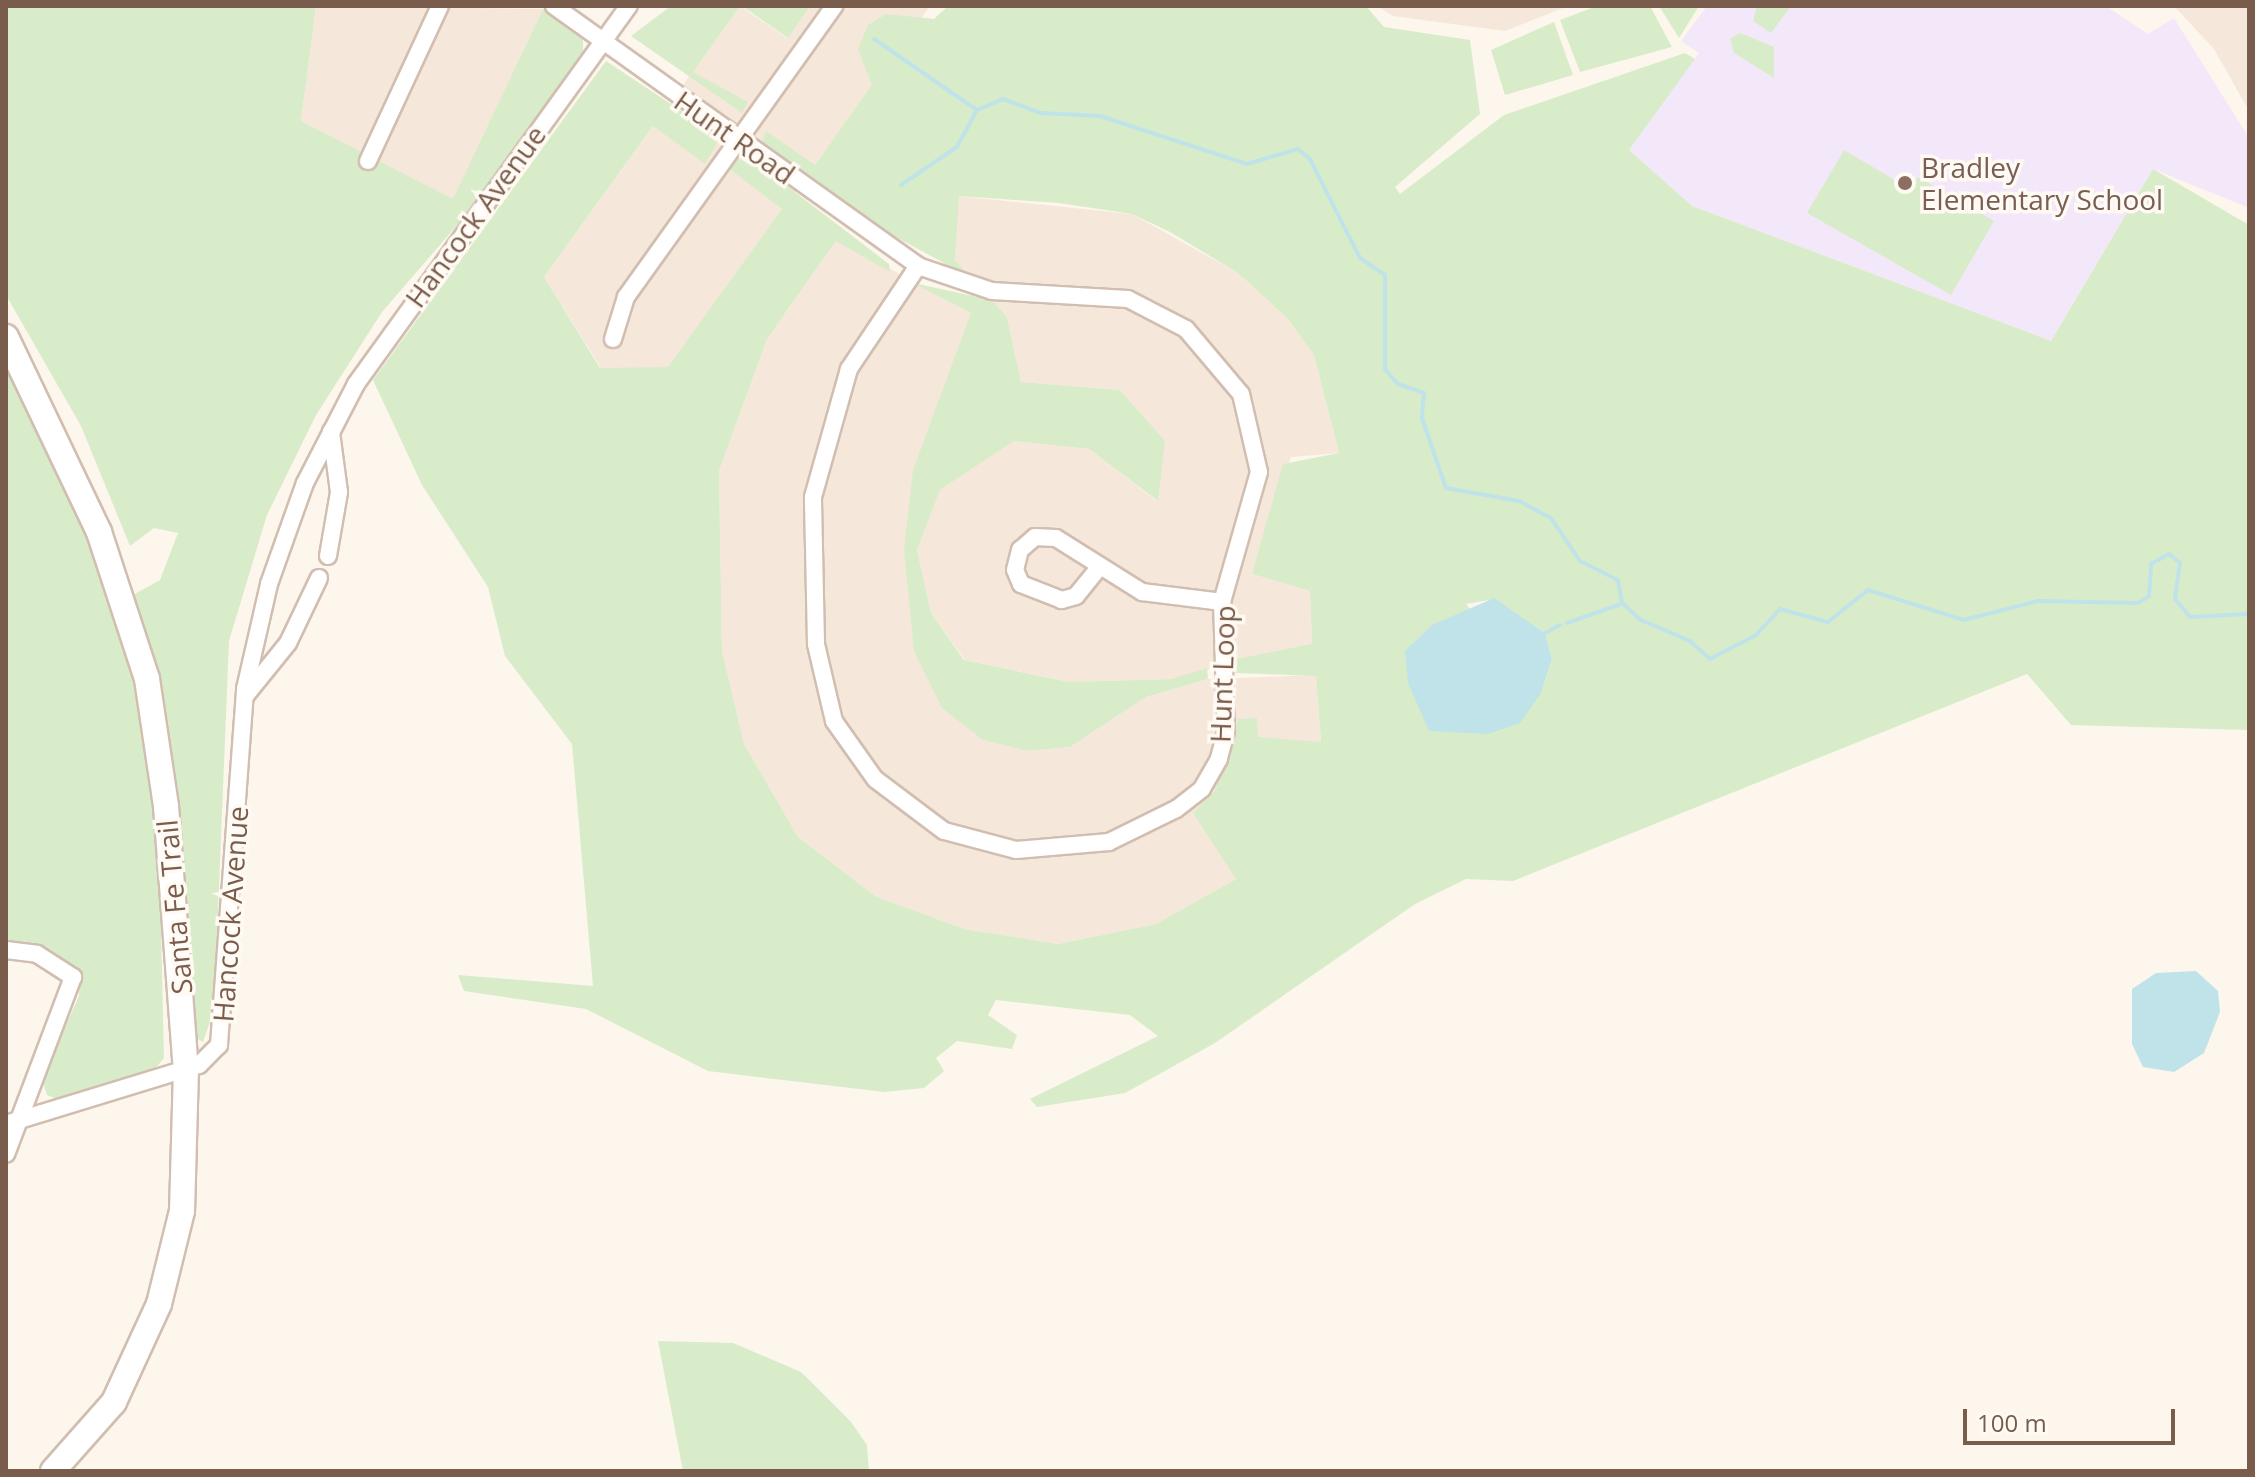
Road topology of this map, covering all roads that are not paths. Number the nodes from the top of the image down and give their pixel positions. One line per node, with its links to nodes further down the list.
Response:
1 (440, 6): 7 (street)
2 (554, 6): 5 (street, Hunt Road)
3 (629, 6): 5 (street, Hancock Avenue)
4 (834, 6): 6 (street)
5 (602, 42): 6 (street, Hunt Road); 11 (street, Hancock Avenue)
6 (739, 139): 8 (street, Hunt Road); 10 (street)
7 (368, 161)
8 (918, 266): 15 (street, Hunt Loop); 15 (street, Hunt Loop)
9 (6, 337): 18 (street, Santa Fe Trail)
10 (613, 339)
11 (331, 432): 12 (street); 16 (street, Hancock Avenue)
12 (328, 556)
13 (1097, 570): 13 (street); 15 (street)
14 (319, 578): 16 (street)
15 (1222, 602)
16 (245, 697): 18 (street, Hancock Avenue)
17 (6, 950): 19 (street)
18 (186, 1069): 19 (street, Hancock Avenue); 21 (street, Santa Fe Trail)
19 (14, 1122): 20 (street)
20 (6, 1154)
21 (53, 1471)

